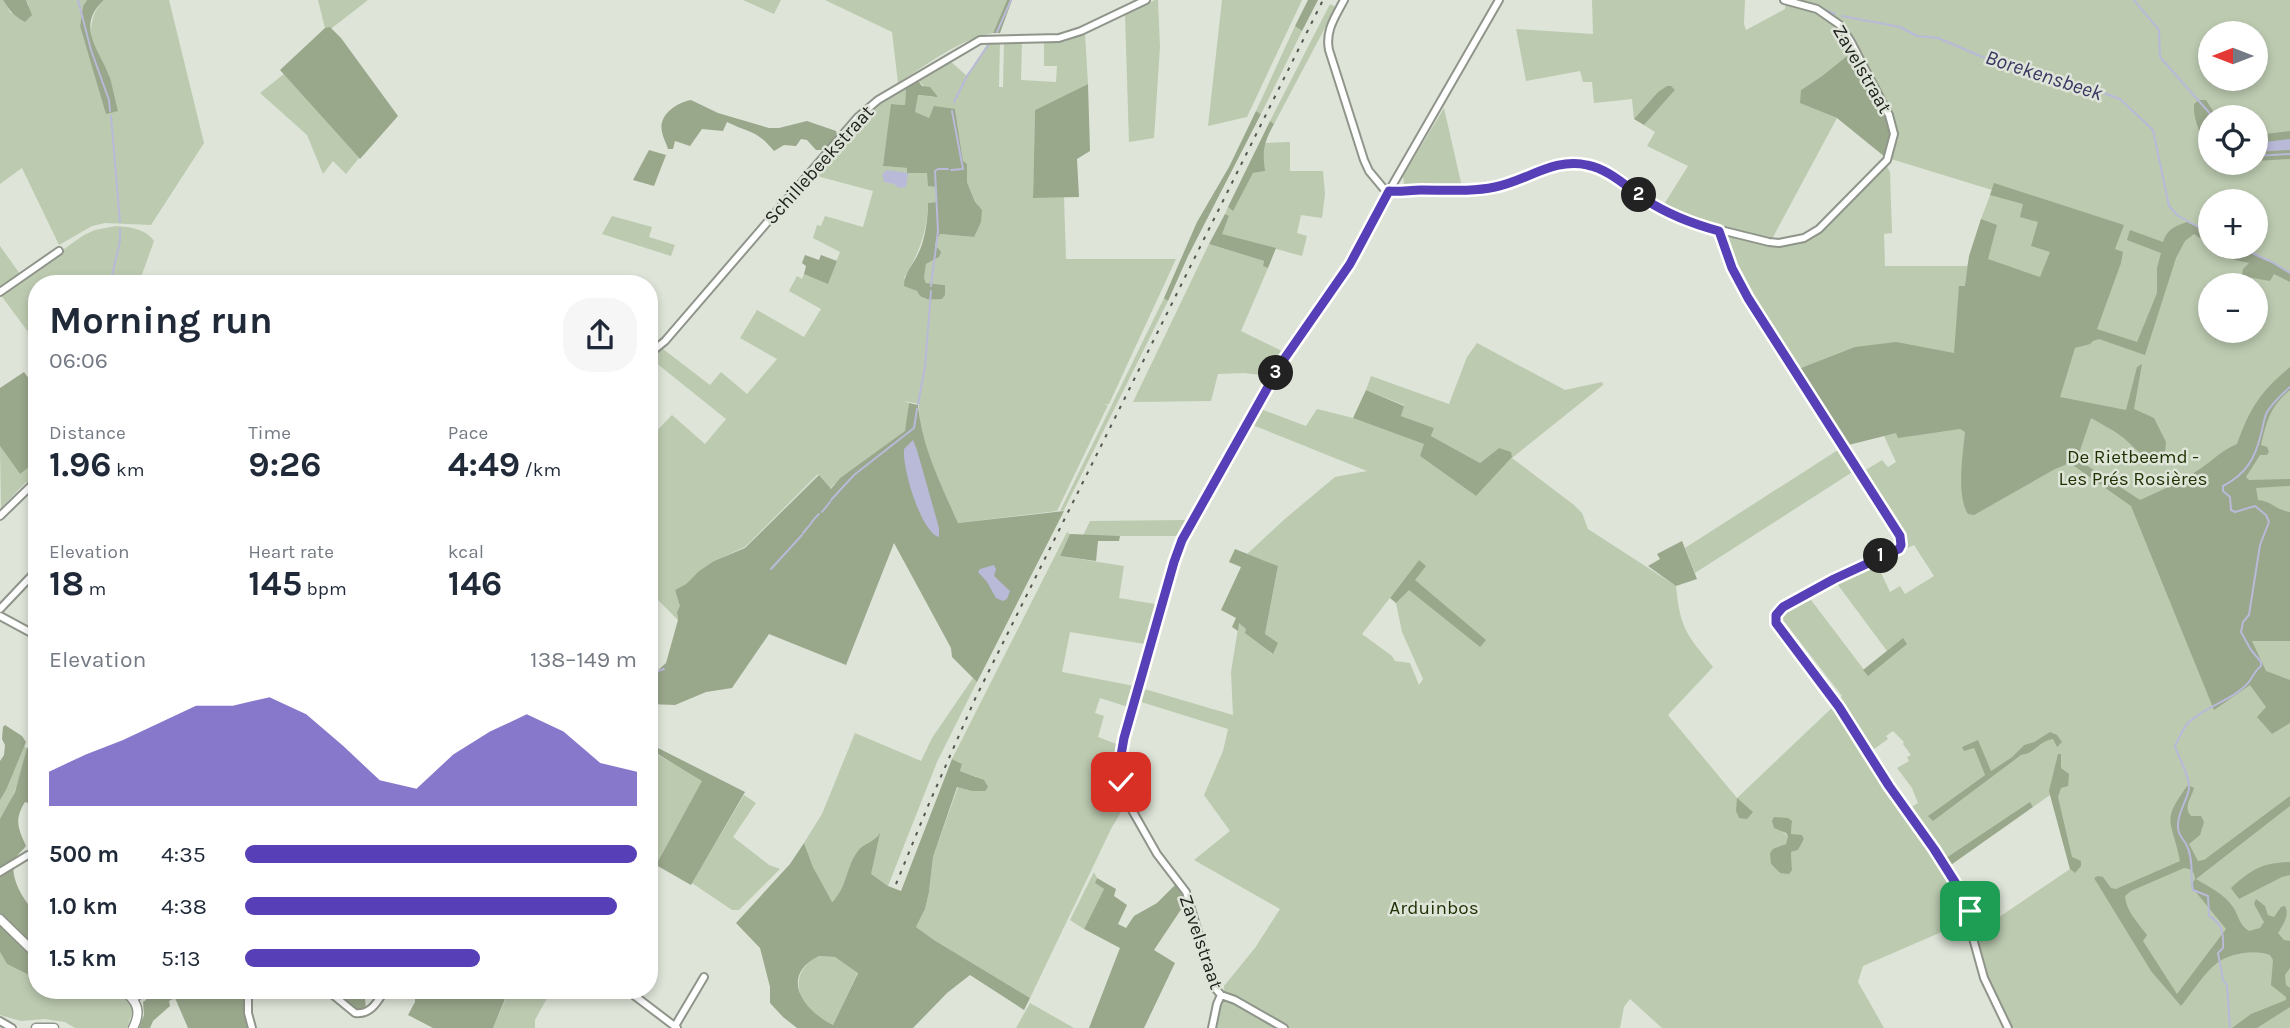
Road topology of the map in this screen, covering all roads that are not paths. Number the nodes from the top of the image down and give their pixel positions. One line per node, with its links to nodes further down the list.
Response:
1 (1146, 0): 9 (street, Schillebeekstraat)
2 (1344, 0): 5 (street)
3 (1499, 0): 5 (street)
4 (1784, 0): 6 (street, Zavelstraat)
5 (1389, 191): 6 (street, Zavelstraat); 21 (street, Zavelstraat)
6 (1719, 231): 36 (street)
7 (59, 251): 8 (street)
8 (0, 292)
9 (658, 347)
10 (28, 489): 11 (street)
11 (0, 516)
12 (28, 581): 13 (street)
13 (0, 609)
14 (0, 616): 15 (street)
15 (28, 631)
16 (28, 855): 17 (street)
17 (0, 872)
18 (0, 919): 19 (main road)
19 (28, 946)
20 (704, 977): 28 (street)
21 (1221, 995): 34 (street, Zavelstraat); 35 (street)
22 (135, 999): 32 (main road)
23 (248, 999): 33 (street)
24 (338, 999): 25 (street)
25 (378, 999)
26 (639, 999): 28 (street)
27 (0, 1021): 29 (street)
28 (676, 1027)
29 (12, 1028)
30 (36, 1028): 31 (main road)
31 (54, 1028)
32 (133, 1028)
33 (252, 1028)
34 (1212, 1028)
35 (1284, 1028)
36 (2008, 1028)

